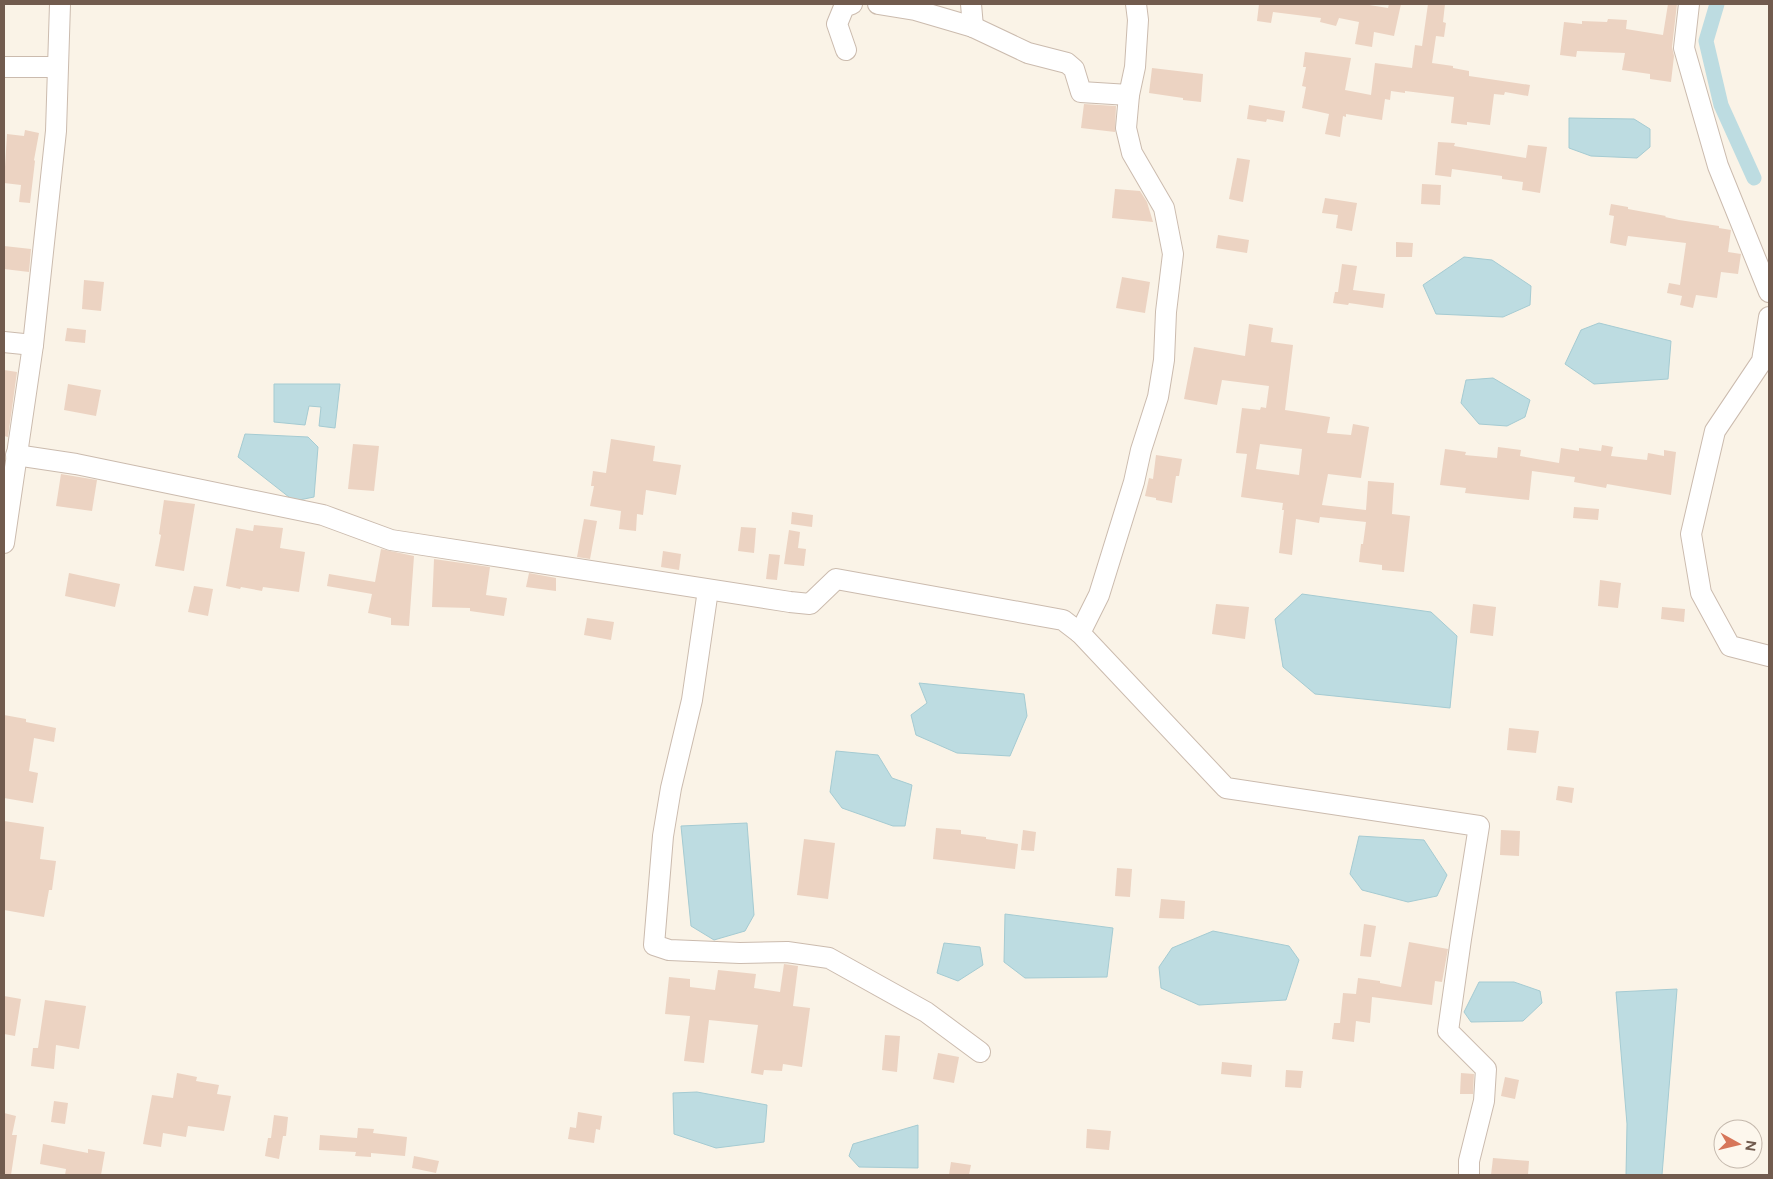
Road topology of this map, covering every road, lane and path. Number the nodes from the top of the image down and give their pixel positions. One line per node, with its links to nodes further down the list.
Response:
1 (60, 4): 10 (street)
2 (852, 4): 8 (street)
3 (878, 4): 7 (street)
4 (971, 4): 7 (street)
5 (1136, 4): 11 (street)
6 (1689, 4): 12 (street)
7 (972, 27): 11 (street)
8 (846, 50)
9 (4, 67): 10 (street)
10 (57, 68): 15 (street)
11 (1129, 95): 19 (street)
12 (1769, 292)
13 (1769, 317): 20 (street)
14 (4, 342): 15 (street)
15 (32, 344): 16 (street)
16 (16, 455): 17 (street); 18 (street)
17 (4, 543)
18 (708, 590): 19 (street); 21 (street)
19 (1080, 633): 22 (street)
20 (1769, 656)
21 (980, 1052)
22 (1469, 1175)

